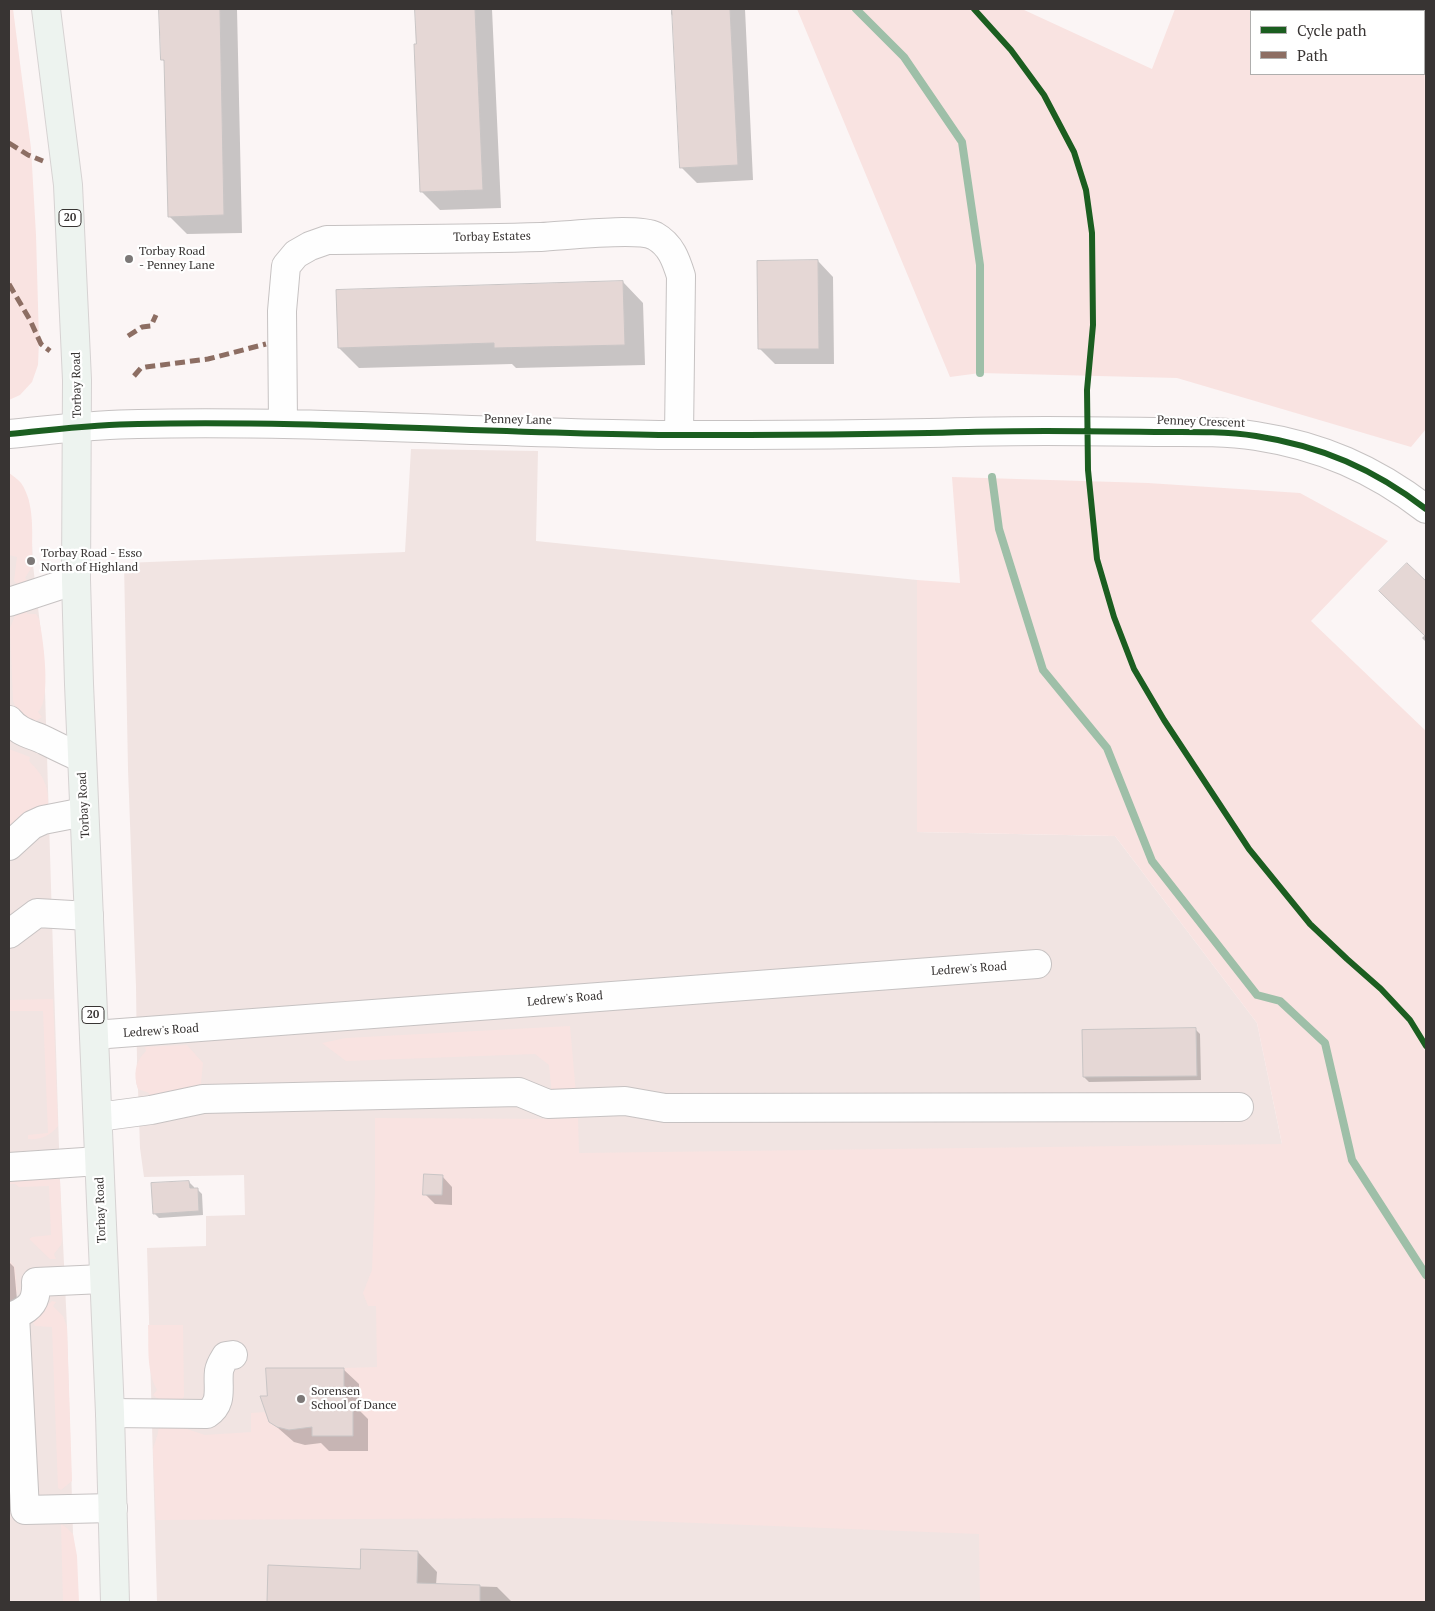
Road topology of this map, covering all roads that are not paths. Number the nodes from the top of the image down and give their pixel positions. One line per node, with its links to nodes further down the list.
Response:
1 (46, 9): 3 (main road, Torbay Road / 20)
2 (283, 423): 3 (street, Penney Lane); 6 (street, Penney Lane); 6 (street, Torbay Estates)
3 (77, 428): 5 (street, Penney Lane); 8 (main road, Torbay Road / 20)
4 (958, 433): 6 (street, Penney Lane); 7 (street, Penney Crescent)
5 (9, 434)
6 (679, 435)
7 (1426, 509)
8 (76, 580): 9 (street); 11 (main road, Torbay Road / 20)
9 (9, 602)
10 (9, 720): 11 (street)
11 (82, 758): 12 (main road, Torbay Road / 20)
12 (84, 812): 13 (street); 14 (main road, Torbay Road / 20)
13 (9, 846)
14 (89, 916): 15 (street); 17 (main road, Torbay Road / 20)
15 (9, 934)
16 (1036, 964): 17 (street, Ledrew's Road)
17 (94, 1035): 19 (main road, Torbay Road / 20)
18 (1239, 1107): 19 (street)
19 (98, 1117): 20 (main road, Torbay Road / 20)
20 (99, 1161): 21 (street); 22 (main road, Torbay Road / 20)
21 (9, 1167)
22 (103, 1279): 24 (main road, Torbay Road / 20); 25 (street)
23 (233, 1355): 24 (street)
24 (110, 1413): 25 (main road, Torbay Road / 20)
25 (113, 1508): 26 (main road, Torbay Road / 20)
26 (115, 1602)

